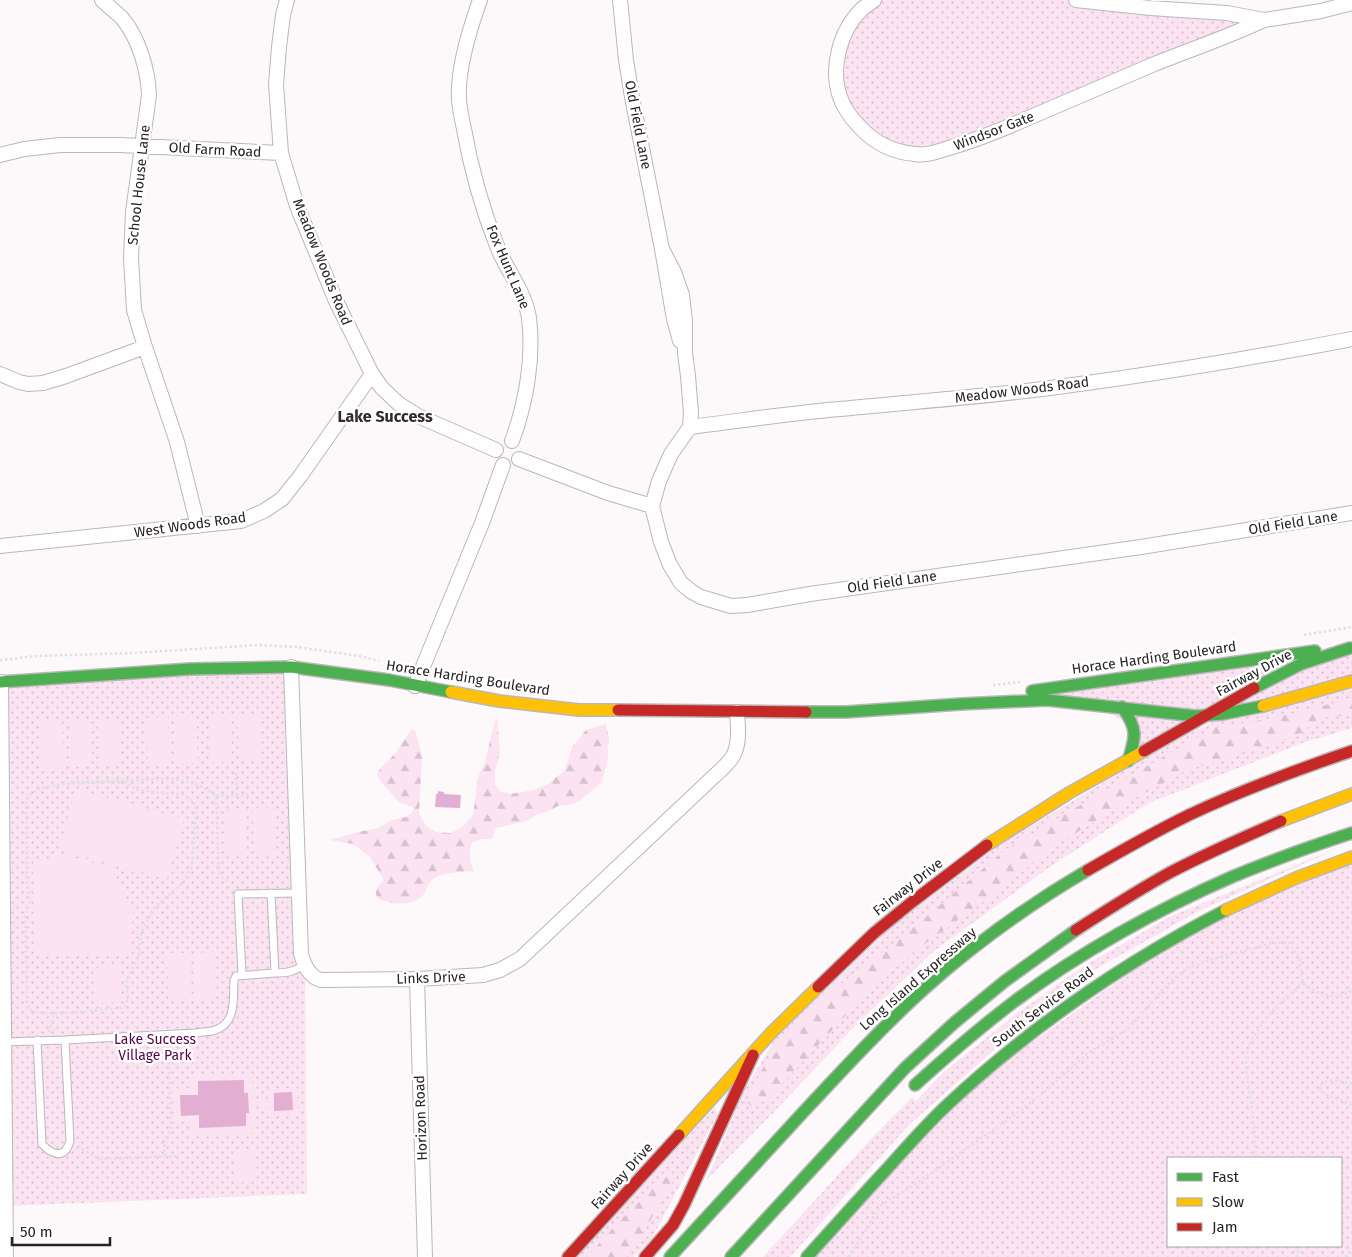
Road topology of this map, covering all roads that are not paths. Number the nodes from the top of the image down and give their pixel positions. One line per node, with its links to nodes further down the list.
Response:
1 (102, 0): 9 (street, School House Lane)
2 (287, 0): 10 (street, Meadow Woods Road)
3 (620, 0): 16 (street, Old Field Lane)
4 (874, 0): 8 (street, Windsor Gate)
5 (1076, 0): 8 (street, Windsor Gate)
6 (481, 2): 17 (street, Fox Hunt Lane)
7 (1352, 3): 8 (street, Windsor Gate)
8 (1264, 20)
9 (142, 146): 10 (street, Old Farm Road); 11 (street, Old Farm Road); 13 (street, School House Lane)
10 (281, 153): 15 (street, Meadow Woods Road)
11 (0, 154)
12 (1352, 339): 16 (street, Meadow Woods Road)
13 (145, 347): 14 (street); 23 (street, School House Lane)
14 (0, 374)
15 (372, 374): 18 (street, Meadow Woods Road); 23 (street, West Woods Road)
16 (690, 427): 21 (street)
17 (512, 441): 18 (street); 19 (street)
18 (496, 450): 20 (street)
19 (519, 459): 20 (street); 21 (street)
20 (503, 465): 29 (street)
21 (652, 506): 22 (street, Old Field Lane)
22 (1352, 513)
23 (198, 526): 24 (street, West Woods Road)
24 (0, 546)
25 (1351, 647): 30 (main road, Horace Harding Boulevard); 33 (main road, Fairway Drive)
26 (291, 667): 28 (main road, Horace Harding Boulevard); 29 (main road, Horace Harding Boulevard); 40 (street)
27 (1352, 681): 33 (main road, Horace Harding Boulevard)
28 (1, 682): 47 (street)
29 (415, 686): 32 (main road, Horace Harding Boulevard)
30 (961, 704): 31 (main road, Horace Harding Boulevard); 32 (main road, Horace Harding Boulevard)
31 (1122, 707): 33 (main road, Horace Harding Boulevard); 35 (main road)
32 (738, 712): 44 (street, Links Drive)
33 (1207, 715): 35 (main road, Fairway Drive)
34 (1352, 752): 56 (main road, Long Island Expressway)
35 (1128, 761): 48 (main road, Fairway Drive)
36 (1352, 794): 51 (main road)
37 (1352, 833): 49 (main road)
38 (1352, 857): 58 (main road, South Service Road)
39 (271, 893): 40 (lane); 42 (lane); 43 (lane)
40 (299, 893): 41 (street)
41 (304, 964): 42 (lane); 44 (street, Links Drive)
42 (275, 973): 43 (lane)
43 (242, 975): 46 (lane)
44 (417, 979): 53 (street, Horizon Road)
45 (37, 1040): 46 (lane); 46 (lane); 47 (lane)
46 (65, 1040)
47 (4, 1042): 52 (street)
48 (753, 1055): 54 (main road, Fairway Drive); 55 (main road)
49 (907, 1093)
50 (810, 1186): 51 (main road)
51 (774, 1212): 57 (main road)
52 (6, 1257)
53 (425, 1257)
54 (568, 1257)
55 (645, 1257)
56 (670, 1257)
57 (732, 1257)
58 (806, 1257)

